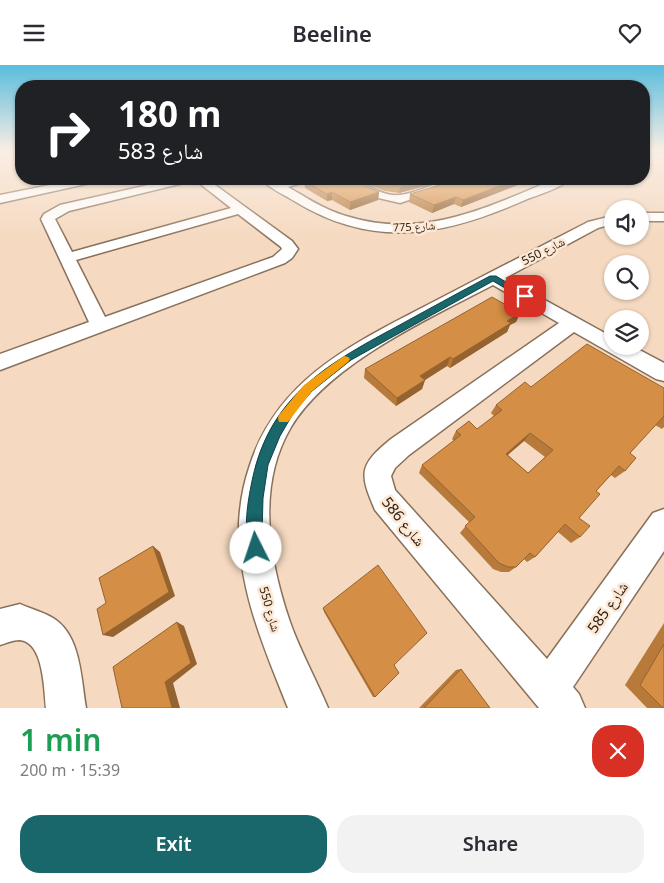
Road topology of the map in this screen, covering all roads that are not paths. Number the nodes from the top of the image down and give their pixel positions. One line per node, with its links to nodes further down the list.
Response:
1 (66, 185): 9 (street)
2 (163, 185): 14 (street)
3 (208, 185): 10 (street)
4 (283, 185): 8 (street)
5 (357, 185): 6 (street)
6 (443, 185)
7 (548, 185): 8 (street, شارع 775)
8 (279, 186)
9 (0, 199)
10 (241, 209): 14 (street); 17 (street)
11 (649, 217): 12 (street)
12 (664, 217)
13 (604, 222): 15 (street, شارع 550)
14 (67, 258): 17 (street)
15 (493, 278): 16 (street); 26 (street, شارع 550)
16 (573, 323): 18 (street); 24 (street, شارع 586)
17 (100, 325): 20 (street)
18 (604, 340)
19 (631, 355): 21 (street)
20 (0, 362)
21 (664, 373)
22 (664, 524): 24 (street, شارع 585)
23 (0, 627): 25 (street)
24 (557, 699)
25 (66, 708)
26 (308, 708)

